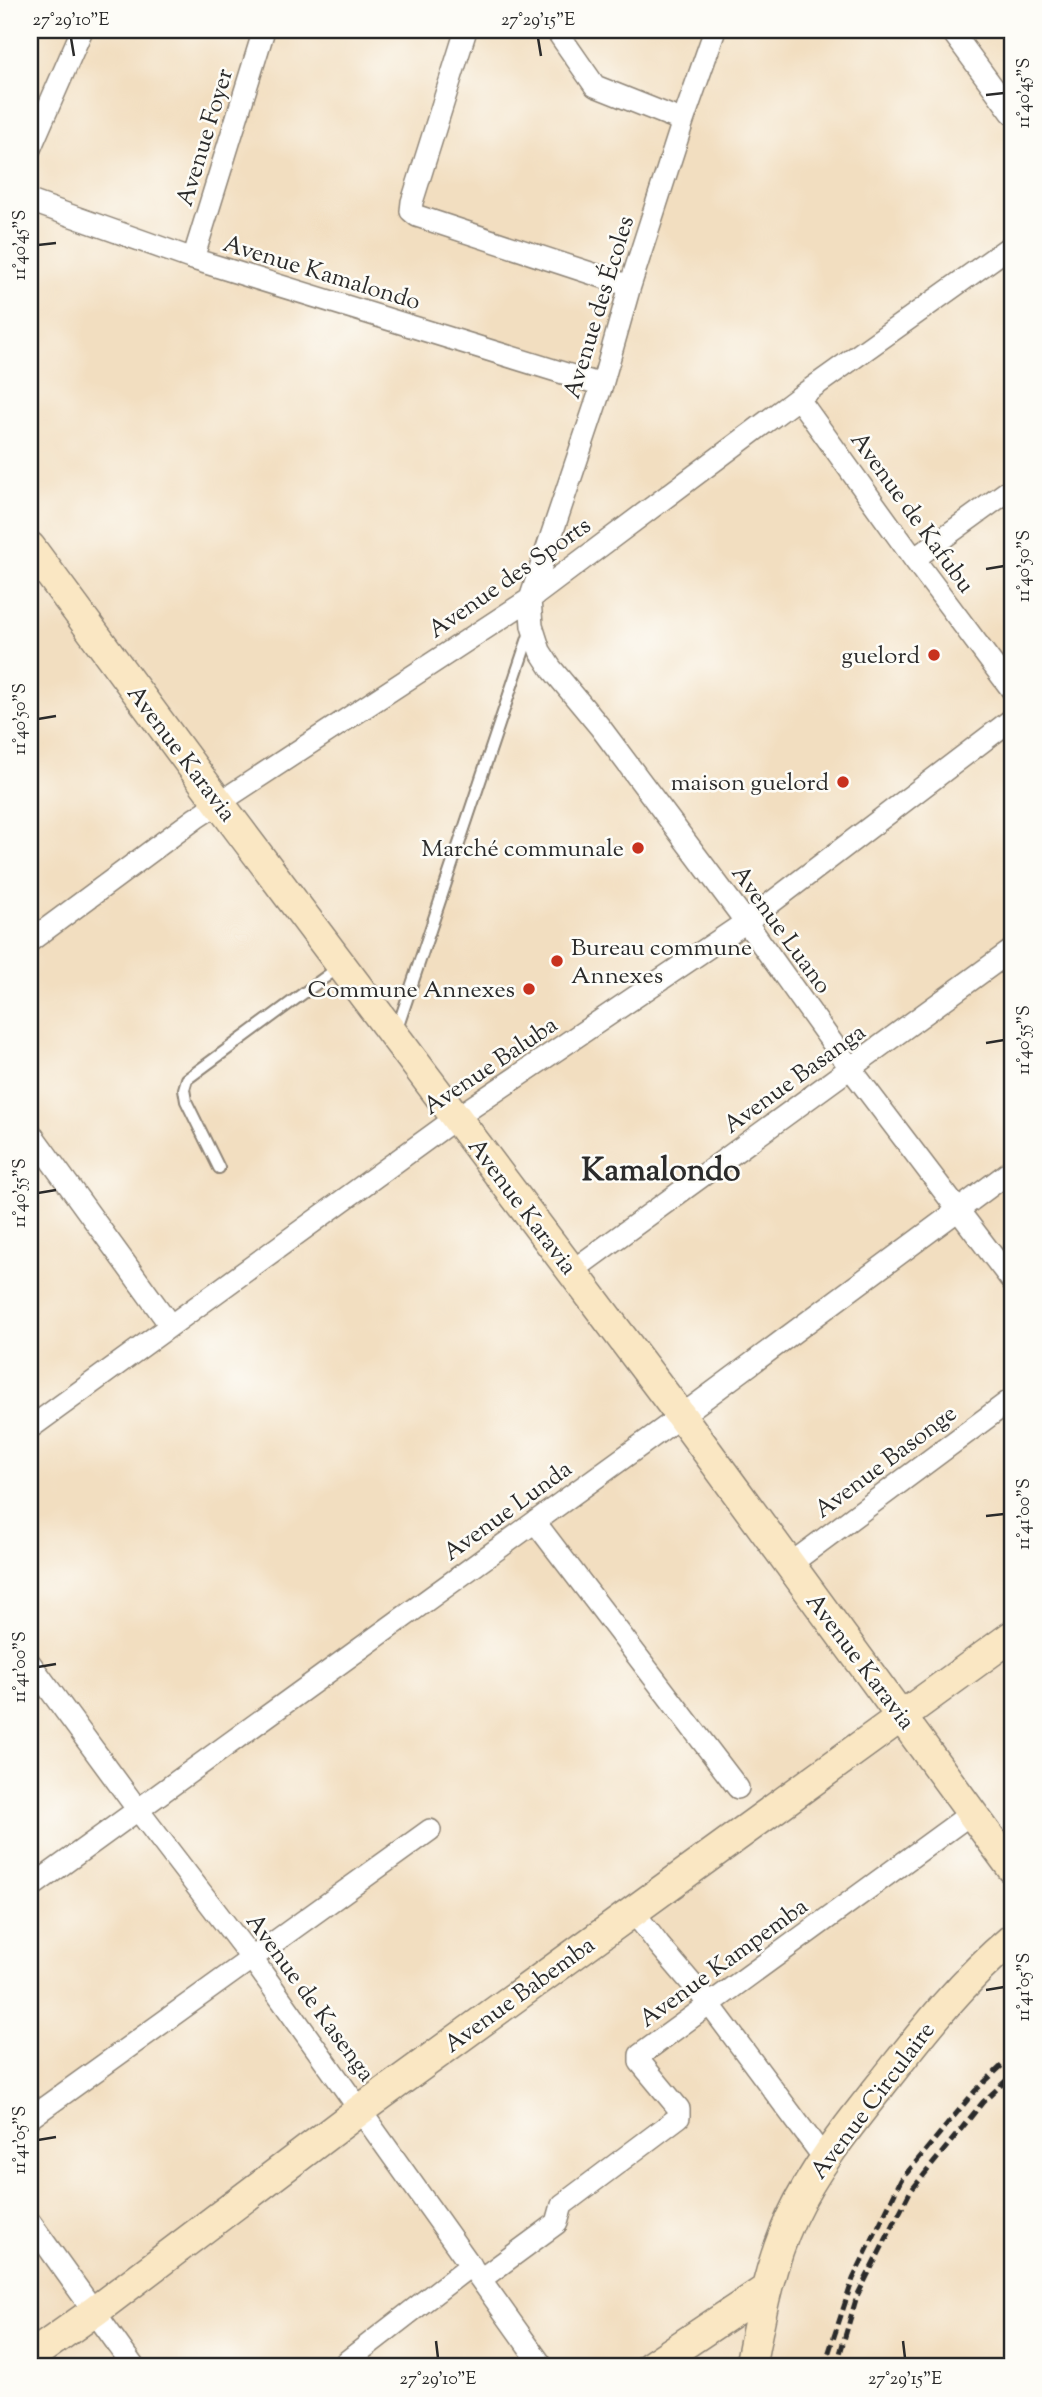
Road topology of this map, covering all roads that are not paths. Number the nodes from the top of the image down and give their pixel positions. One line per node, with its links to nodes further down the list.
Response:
1 (82, 30): 9 (street)
2 (264, 30): 12 (street, Avenue Foyer)
3 (466, 30): 13 (street)
4 (556, 30): 8 (street)
5 (715, 30): 8 (street, Avenue des Écoles)
6 (951, 30): 7 (street)
7 (1012, 113)
8 (683, 121): 13 (street, Avenue des Écoles)
9 (30, 149)
10 (30, 201): 12 (street, Avenue Kamalondo)
11 (1012, 245): 15 (street, Avenue des Sports)
12 (193, 259): 14 (street, Avenue Kamalondo)
13 (630, 286): 14 (street, Avenue des Écoles)
14 (602, 386): 19 (street, Avenue des Écoles)
15 (798, 398): 18 (street, Avenue de Kafubu); 19 (street, Avenue des Sports)
16 (1012, 488): 18 (street)
17 (30, 547): 23 (street, Avenue Karavia)
18 (914, 559): 21 (street, Avenue de Kafubu)
19 (530, 599): 20 (street, Avenue Luano); 23 (street, Avenue des Sports)
20 (532, 626): 24 (street, Avenue Luano); 28 (lane)
21 (1012, 690)
22 (1012, 719): 24 (street, Avenue Baluba)
23 (219, 803): 25 (street, Avenue des Sports); 27 (street, Avenue Karavia)
24 (746, 922): 29 (street, Avenue Luano); 30 (street, Avenue Baluba)
25 (30, 941)
26 (1012, 950): 29 (street, Avenue Basanga)
27 (341, 965): 28 (street, Avenue Karavia); 32 (lane)
28 (395, 1036): 30 (street, Avenue Karavia)
29 (851, 1069): 34 (street, Avenue Luano); 35 (street, Avenue Basanga)
30 (457, 1118): 35 (street, Avenue Karavia); 37 (street, Avenue Baluba)
31 (30, 1132): 37 (street)
32 (219, 1168)
33 (1012, 1170): 34 (street, Avenue Lunda)
34 (959, 1210): 36 (street, Avenue Luano); 39 (street, Avenue Lunda)
35 (572, 1271): 39 (street, Avenue Karavia)
36 (1012, 1281)
37 (170, 1325): 40 (street, Avenue Baluba)
38 (1012, 1399): 42 (street, Avenue Basonge)
39 (681, 1416): 41 (street, Avenue Lunda); 42 (street, Avenue Karavia)
40 (30, 1428)
41 (535, 1522): 46 (street); 47 (street, Avenue Lunda)
42 (789, 1565): 45 (street, Avenue Karavia)
43 (1012, 1636): 45 (street, Avenue Babemba)
44 (30, 1663): 47 (street, Avenue de Kasenga)
45 (901, 1716): 48 (street, Avenue Karavia); 52 (street, Avenue Babemba)
46 (738, 1788)
47 (138, 1810): 51 (street, Avenue Lunda); 54 (street, Avenue de Kasenga)
48 (973, 1812): 50 (street, Avenue Karavia); 55 (street, Avenue Kampemba)
49 (430, 1830): 54 (street)
50 (1012, 1868)
51 (30, 1888)
52 (634, 1911): 55 (street); 56 (street, Avenue Babemba)
53 (1012, 1939): 58 (street, Avenue Circulaire)
54 (253, 1960): 56 (street, Avenue de Kasenga); 57 (street)
55 (710, 2006): 58 (street); 60 (street, Avenue Kampemba)
56 (360, 2110): 60 (street, Avenue de Kasenga); 62 (street, Avenue Babemba)
57 (30, 2118)
58 (824, 2158): 61 (street, Avenue Circulaire)
59 (30, 2222): 62 (street)
60 (476, 2272): 64 (street, Avenue Kampemba); 66 (street, Avenue de Kasenga)
61 (765, 2290): 67 (street); 68 (street, Avenue Circulaire)
62 (95, 2311): 63 (street, Avenue Babemba); 65 (street)
63 (30, 2357)
64 (346, 2362)
65 (134, 2367)
66 (543, 2367)
67 (650, 2367)
68 (750, 2367)

